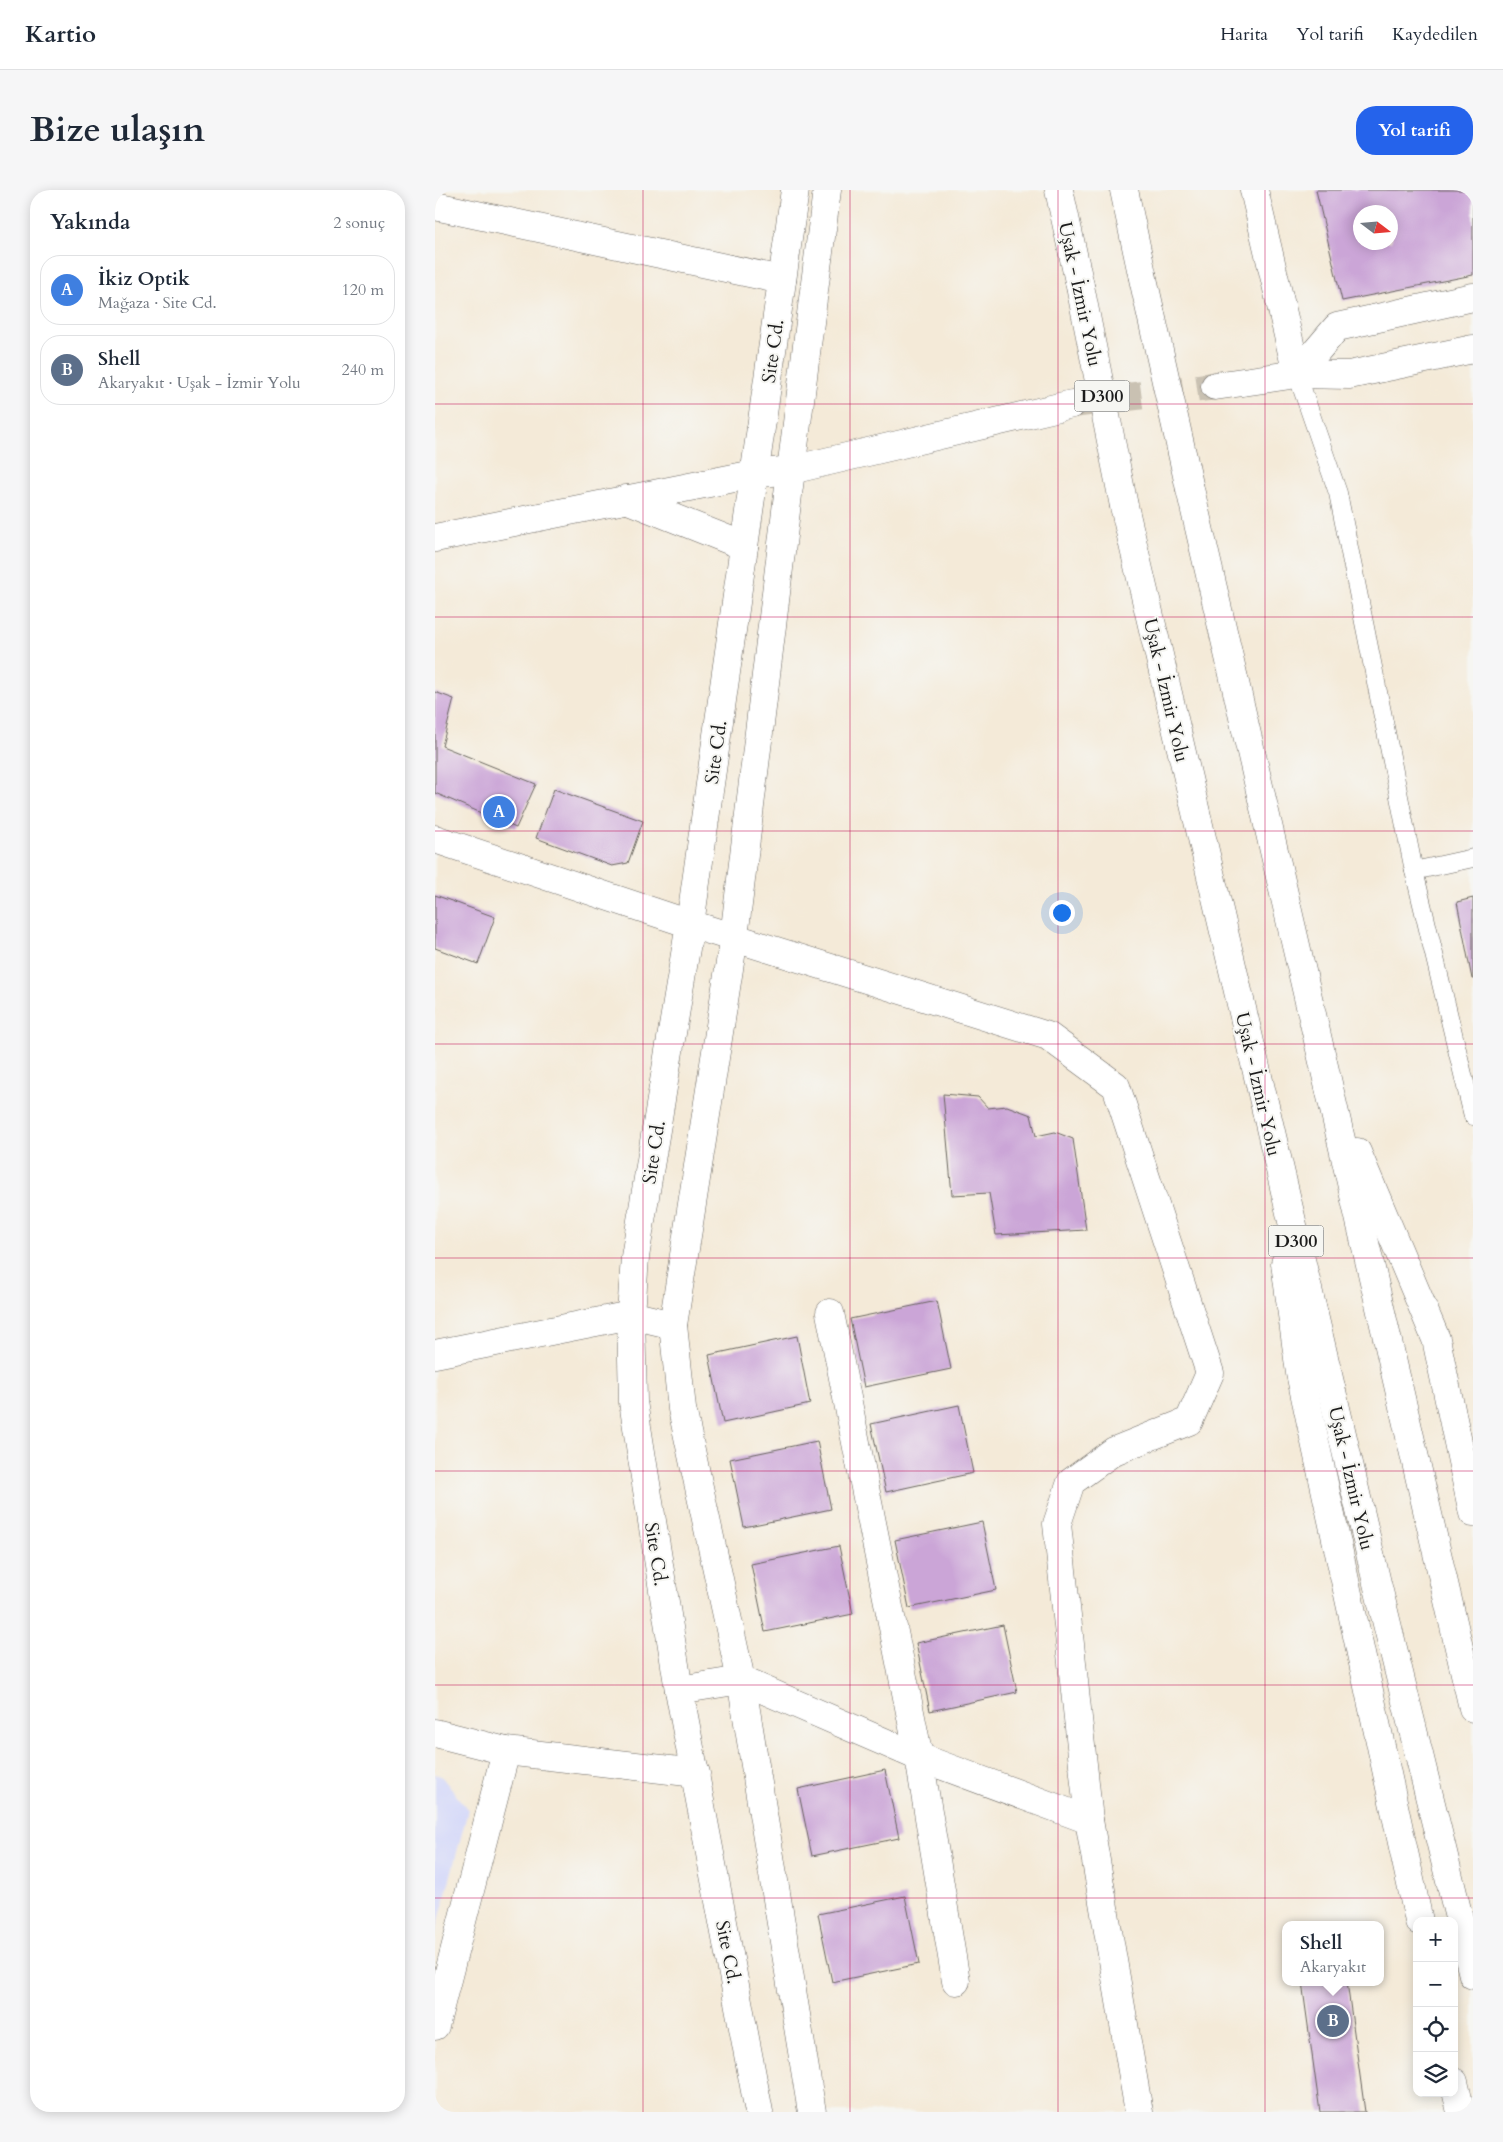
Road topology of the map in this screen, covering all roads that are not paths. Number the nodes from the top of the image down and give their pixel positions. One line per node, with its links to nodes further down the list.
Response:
1 (795, 190): 7 (main road, Site Cd.)
2 (827, 190): 13 (main road, Site Cd.)
3 (1059, 190): 24 (main road, Uşak - İzmir Yolu / D300, bridge)
4 (1124, 190): 23 (main road, bridge)
5 (1253, 190): 10 (main road)
6 (435, 206): 7 (main road)
7 (782, 280): 14 (main road, Site Cd.)
8 (1473, 298): 10 (main road)
9 (1473, 349): 10 (main road)
10 (1297, 374): 11 (main road); 20 (lane)
11 (1215, 386)
12 (1073, 404): 13 (main road)
13 (791, 470): 14 (main road); 22 (main road, Site Cd.)
14 (754, 474): 15 (main road); 17 (main road, Site Cd.)
15 (626, 499): 16 (main road); 17 (main road)
16 (435, 538)
17 (744, 546): 21 (main road, Site Cd.)
18 (435, 839): 21 (main road)
19 (1473, 858): 20 (lane)
20 (1414, 870): 25 (lane)
21 (690, 924): 22 (main road); 27 (main road, Site Cd.)
22 (734, 937): 28 (main road, Site Cd.); 38 (main road)
23 (1327, 1081): 30 (main road); 33 (main road)
24 (1261, 1090): 39 (main road); 40 (main road, Uşak - İzmir Yolu / D300)
25 (1473, 1111)
26 (830, 1313): 36 (main road)
27 (631, 1314): 28 (main road); 29 (main road); 32 (main road, Site Cd.)
28 (673, 1326): 31 (main road, Site Cd.)
29 (435, 1354)
30 (1473, 1513)
31 (741, 1680): 32 (main road); 36 (main road); 45 (main road, Site Cd.)
32 (679, 1690): 37 (main road, Site Cd.)
33 (1473, 1708)
34 (435, 1733): 35 (main road)
35 (506, 1751): 37 (main road); 42 (main road)
36 (919, 1757): 38 (main road); 41 (main road)
37 (696, 1773): 44 (main road, Site Cd.)
38 (1089, 1820): 46 (main road)
39 (1418, 1917)
40 (1473, 1975)
41 (957, 1980)
42 (435, 2026)
43 (1458, 2097): 47 (main road)
44 (759, 2112)
45 (812, 2112)
46 (1139, 2112)
47 (1461, 2112)

